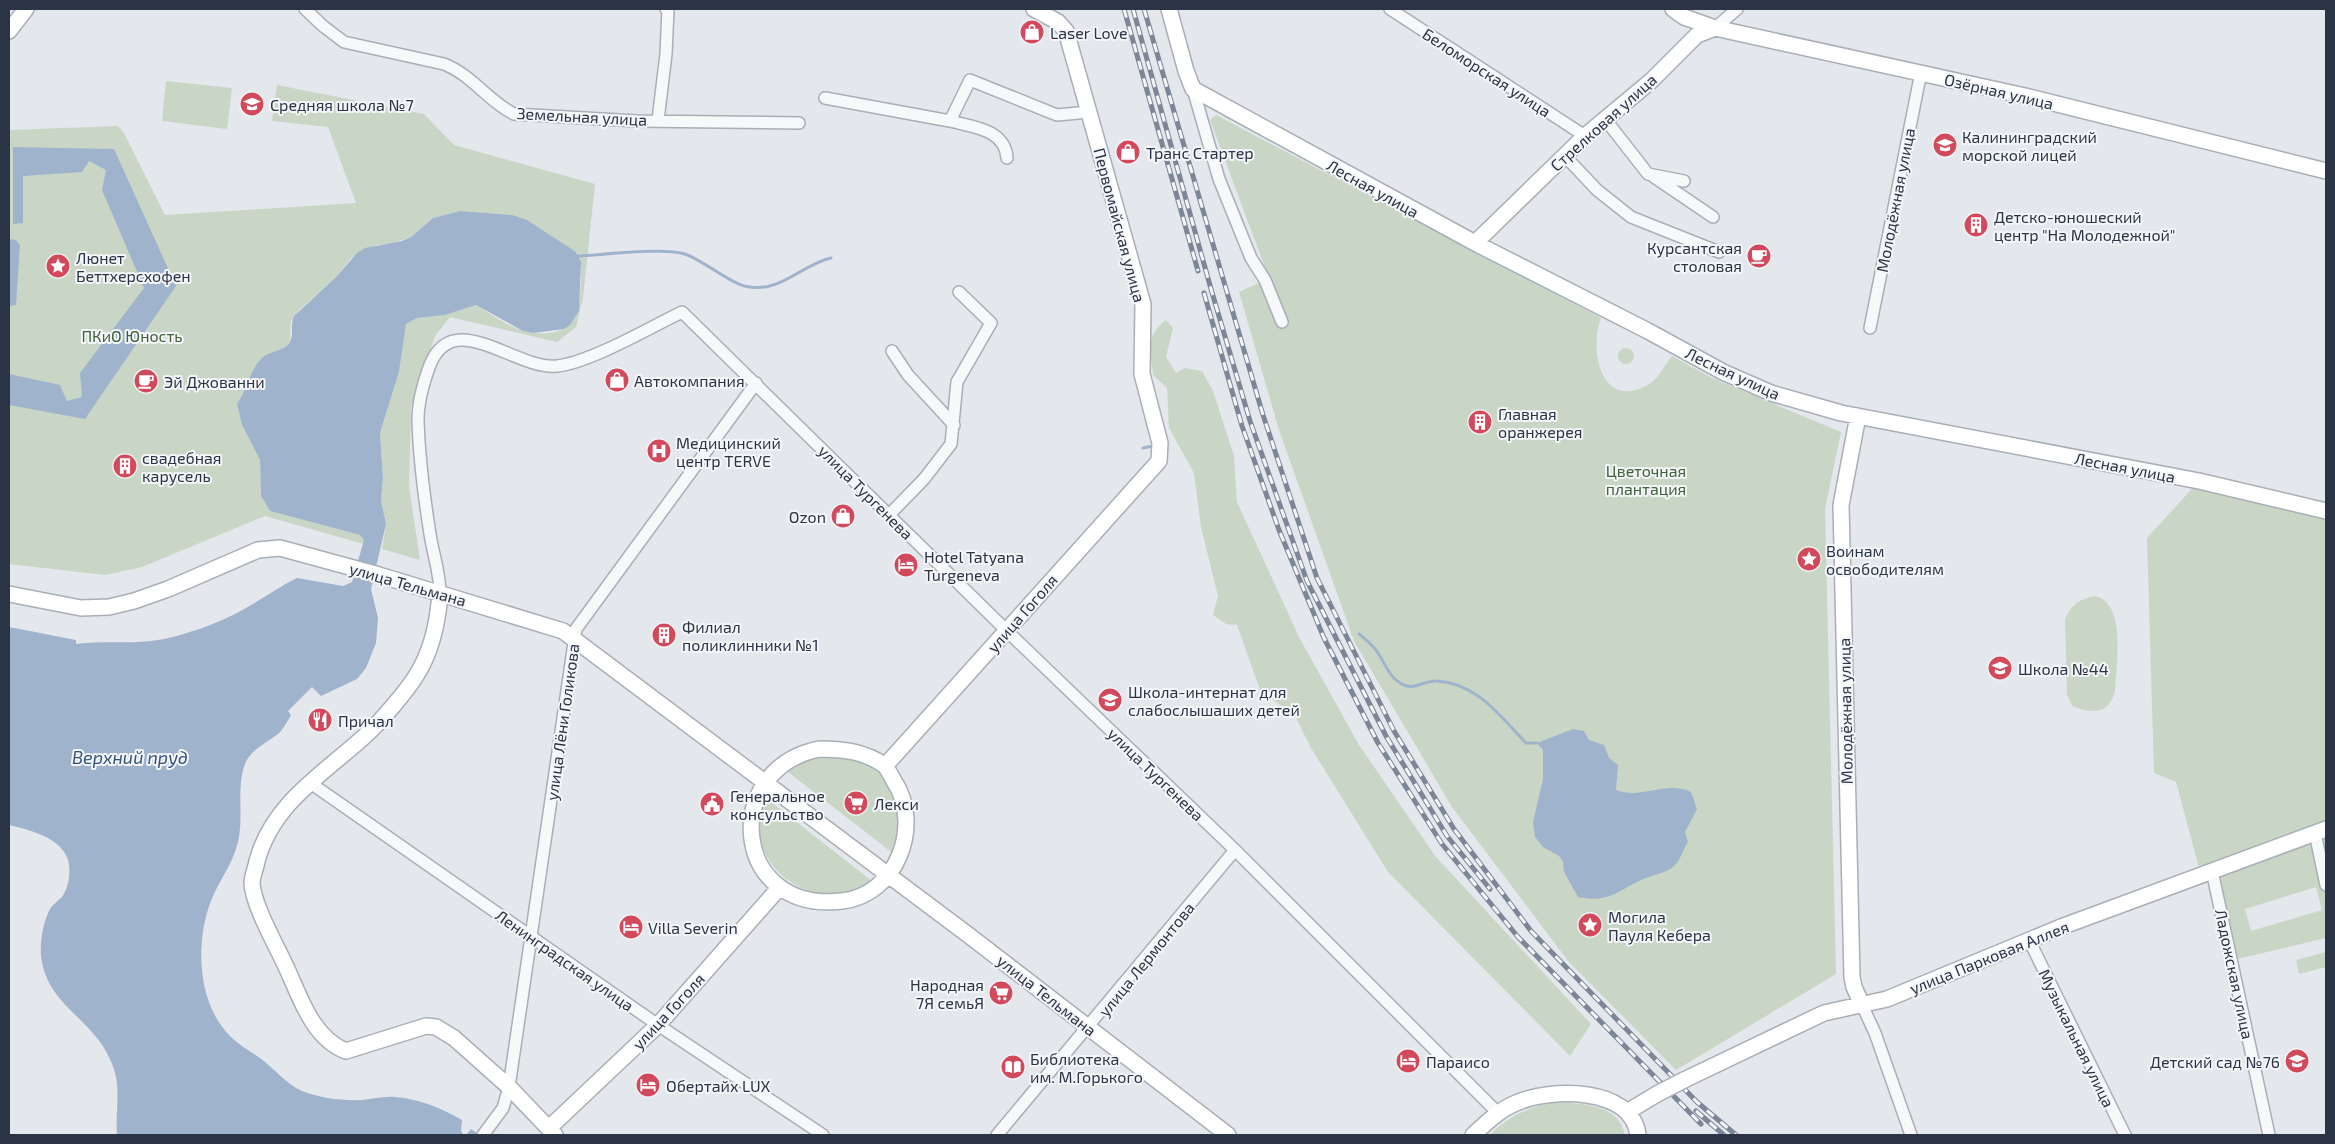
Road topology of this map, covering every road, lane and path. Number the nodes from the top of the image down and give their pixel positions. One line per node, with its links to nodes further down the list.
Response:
1 (26, 9): 10 (street)
2 (305, 9): 16 (street, Земельная улица)
3 (666, 9): 16 (street, Земельная улица)
4 (1034, 9): 14 (street, Первомайская улица)
5 (1169, 9): 12 (street)
6 (1390, 9): 19 (street, Беломорская улица)
7 (1673, 9): 9 (street, Озёрная улица)
8 (1737, 9): 9 (street, Стрелковая улица)
9 (1715, 28): 11 (street, Озёрная улица); 15 (street, Стрелковая улица)
10 (9, 31)
11 (1920, 72): 22 (street, Озёрная улица); 30 (street, Молодёжная улица)
12 (1193, 89): 26 (street, Лесная улица); 29 (street)
13 (826, 98): 17 (street)
14 (1089, 112): 17 (street); 35 (street, Первомайская улица)
15 (1605, 119): 19 (street, Стрелковая улица); 23 (street)
16 (658, 120): 18 (street)
17 (950, 121): 21 (street)
18 (800, 124)
19 (1585, 136): 20 (street, Стрелковая улица)
20 (1564, 155): 26 (street, Стрелковая улица); 27 (street)
21 (1007, 158)
22 (2326, 171)
23 (1648, 174): 24 (street); 25 (street)
24 (1684, 181)
25 (1713, 217)
26 (1475, 243): 33 (street, Лесная улица)
27 (1719, 252)
28 (959, 292): 34 (street)
29 (1282, 322)
30 (1870, 328)
31 (892, 351): 34 (street)
32 (756, 383): 37 (street, улица Тургенева); 38 (street, улица Тургенева); 41 (street, улица Лёни Голикова)
33 (1858, 416): 36 (street, Лесная улица); 53 (street, Молодёжная улица)
34 (954, 425): 37 (street)
35 (1159, 461): 40 (street, улица Гоголя)
36 (2326, 511)
37 (889, 515): 40 (street, улица Тургенева)
38 (440, 593): 39 (street, улица Тельмана); 41 (street, улица Тельмана); 43 (street)
39 (9, 594)
40 (1007, 631): 42 (street, улица Гоголя); 46 (street, улица Тургенева)
41 (574, 638): 44 (street, улица Тельмана); 51 (street, улица Лёни Голикова)
42 (886, 766): 44 (street); 48 (street)
43 (309, 782): 51 (street, Ленинградская улица); 56 (street)
44 (766, 783): 48 (street, улица Тельмана); 50 (street)
45 (2321, 831): 47 (street, улица Парковая Аллея); 49 (street)
46 (1235, 850): 55 (street, улица Лермонтова); 58 (street, улица Тургенева)
47 (2212, 871): 52 (street, улица Парковая Аллея); 68 (street, Ладожская улица)
48 (889, 874): 50 (street); 55 (street, улица Тельмана)
49 (2326, 885)
50 (780, 887): 54 (street, улица Гоголя)
51 (531, 936): 54 (street, Ленинградская улица); 56 (street, улица Лёни Голикова)
52 (2029, 940): 53 (street, улица Парковая Аллея); 67 (street, Музыкальная улица)
53 (1862, 1005): 57 (street, улица Парковая Аллея, bridge); 66 (street)
54 (658, 1026): 59 (street, улица Гоголя); 61 (street, Ленинградская улица)
55 (1089, 1028): 62 (street, улица Лермонтова); 63 (street, улица Тельмана)
56 (509, 1087): 59 (street); 60 (street, улица Лёни Голикова)
57 (1627, 1112): 58 (street); 65 (street)
58 (1498, 1113): 64 (street)
59 (552, 1132)
60 (483, 1135)
61 (823, 1135)
62 (997, 1135)
63 (1228, 1135)
64 (1473, 1135)
65 (1638, 1135)
66 (1911, 1135)
67 (2125, 1135)
68 (2269, 1135)

